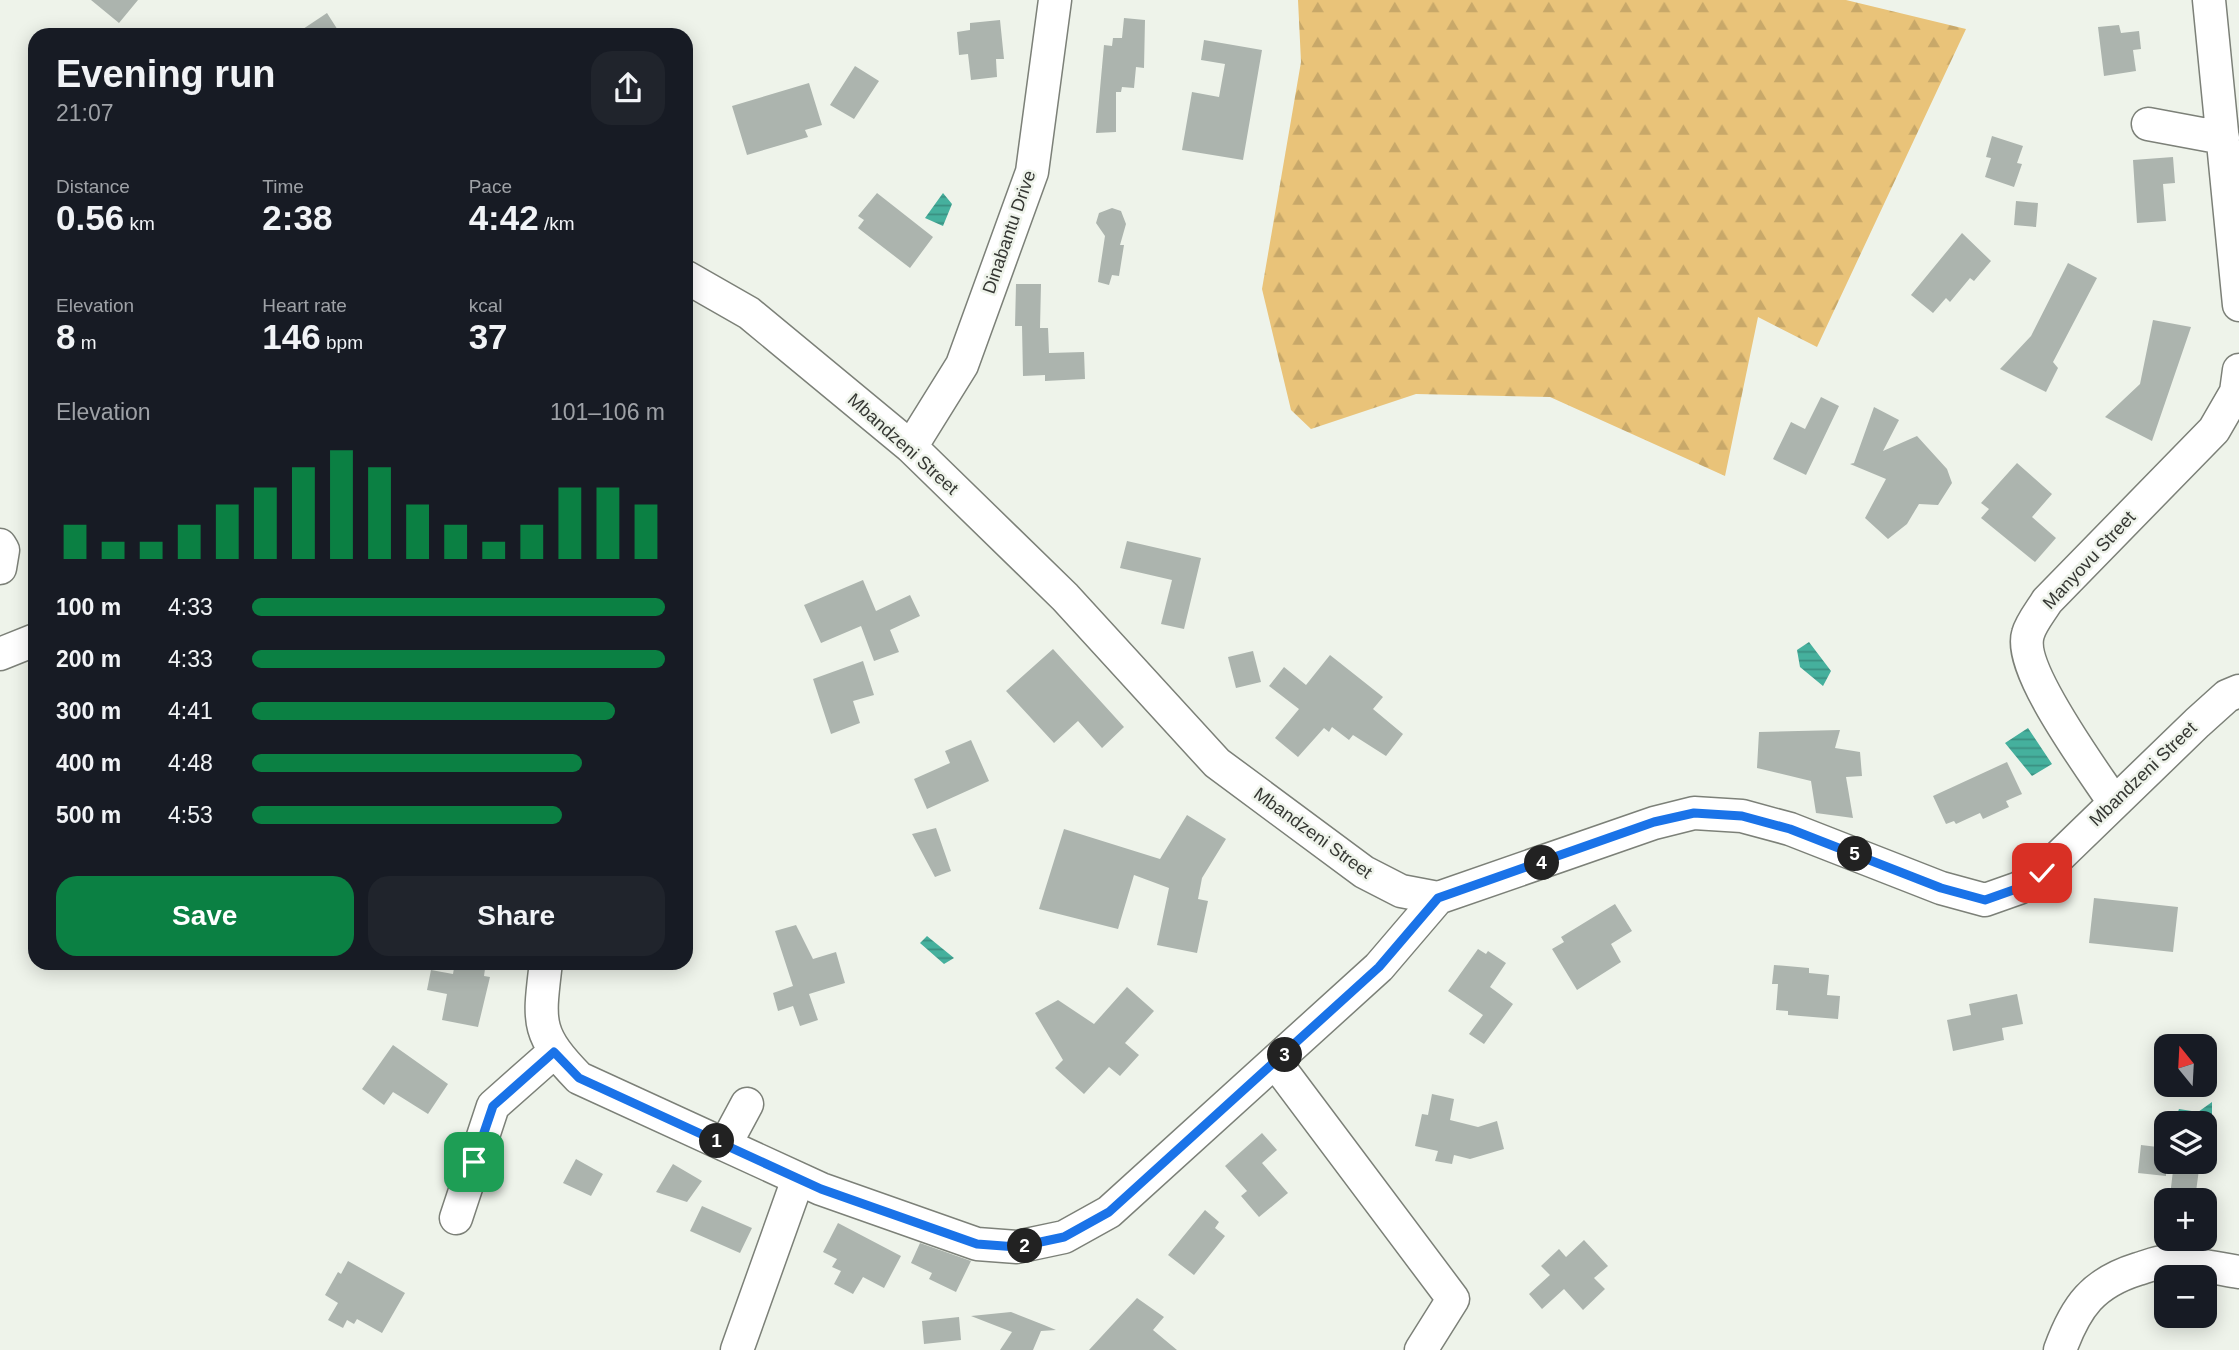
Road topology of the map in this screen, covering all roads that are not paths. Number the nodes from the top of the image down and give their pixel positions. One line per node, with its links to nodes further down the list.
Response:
1 (1055, 0): 8 (street, Dinabantu Drive)
2 (2209, 0): 4 (street)
3 (2148, 124): 4 (street)
4 (2223, 138): 6 (street)
5 (693, 281): 8 (street, Mbandzeni Street)
6 (2239, 305)
7 (2239, 370): 14 (street, Manyovu Street)
8 (911, 447): 15 (street, Mbandzeni Street)
9 (0, 545): 10 (street)
10 (0, 568)
11 (28, 643): 12 (street)
12 (0, 654)
13 (2239, 691): 14 (street, Mbandzeni Street)
14 (2113, 801): 15 (street, Mbandzeni Street)
15 (1438, 898): 18 (street)
16 (545, 970): 17 (street)
17 (554, 1052): 20 (street); 22 (street)
18 (1276, 1063): 21 (street); 25 (street)
19 (747, 1104): 20 (street)
20 (725, 1145): 21 (street)
21 (798, 1178): 24 (street)
22 (456, 1218)
23 (2239, 1272): 26 (street)
24 (737, 1350)
25 (1421, 1350)
26 (2060, 1350)

